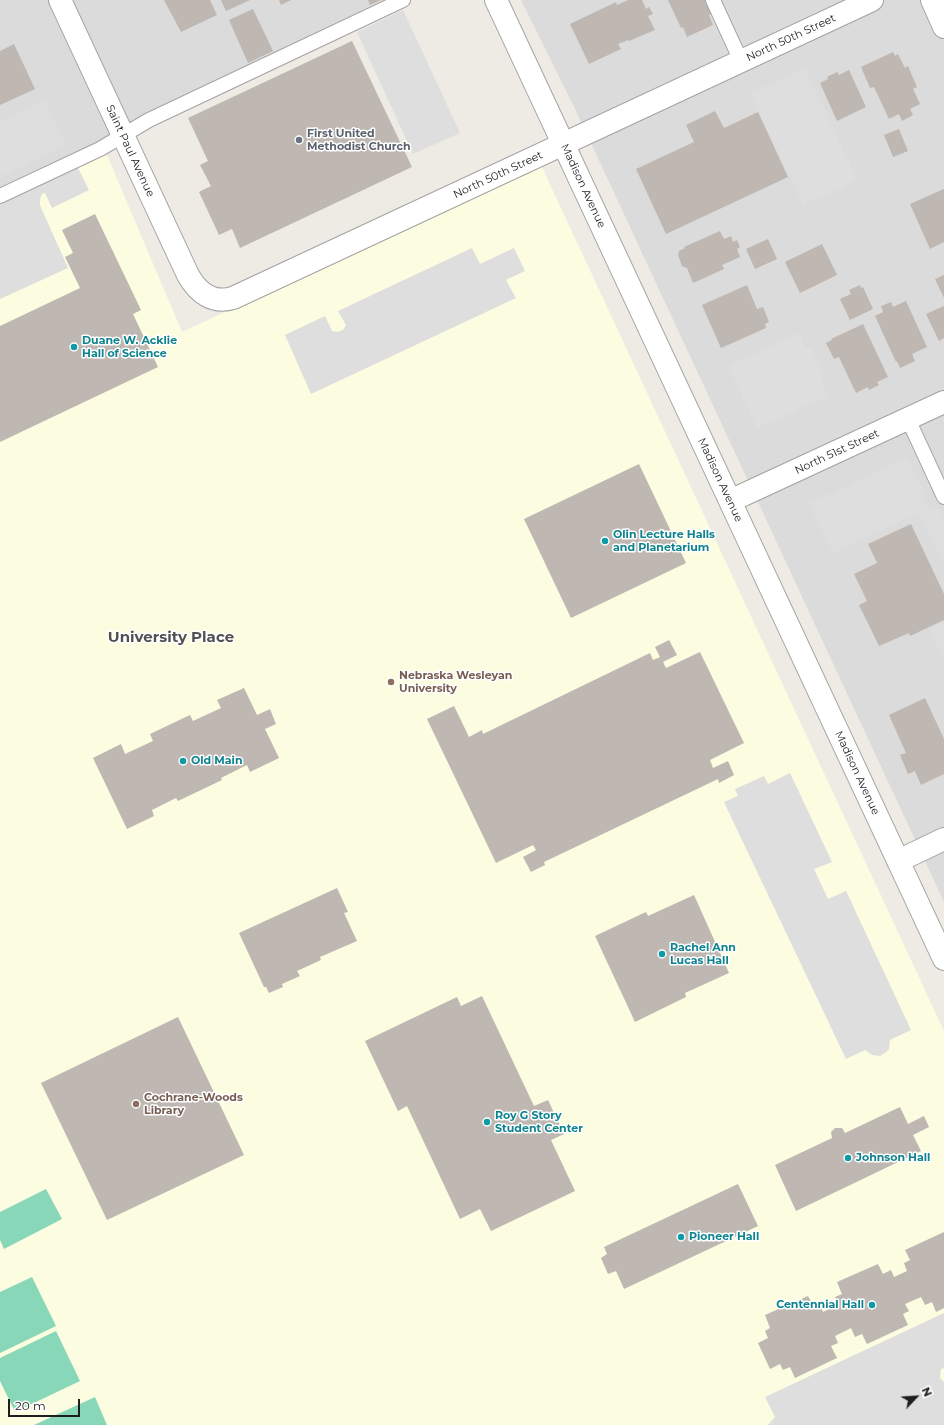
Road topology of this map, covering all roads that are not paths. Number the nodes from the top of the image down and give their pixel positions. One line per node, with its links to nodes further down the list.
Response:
1 (60, 0): 9 (street, Saint Paul Avenue)
2 (403, 0): 9 (lane)
3 (496, 0): 10 (street, Madison Avenue)
4 (713, 0): 8 (lane)
5 (872, 0): 8 (street, North 50th Street)
6 (932, 0): 7 (street)
7 (944, 27)
8 (741, 61): 10 (street, North 50th Street)
9 (123, 135): 11 (lane); 12 (street, Saint Paul Avenue)
10 (563, 144): 12 (street, North 50th Street); 16 (street, Madison Avenue)
11 (0, 196)
12 (209, 296)
13 (944, 402): 14 (street, North 51st Street)
14 (908, 419): 15 (lane); 16 (street, North 51st Street)
15 (944, 497)
16 (730, 501): 18 (street, Madison Avenue)
17 (944, 839): 18 (street)
18 (898, 860): 19 (street, Madison Avenue)
19 (944, 959)

